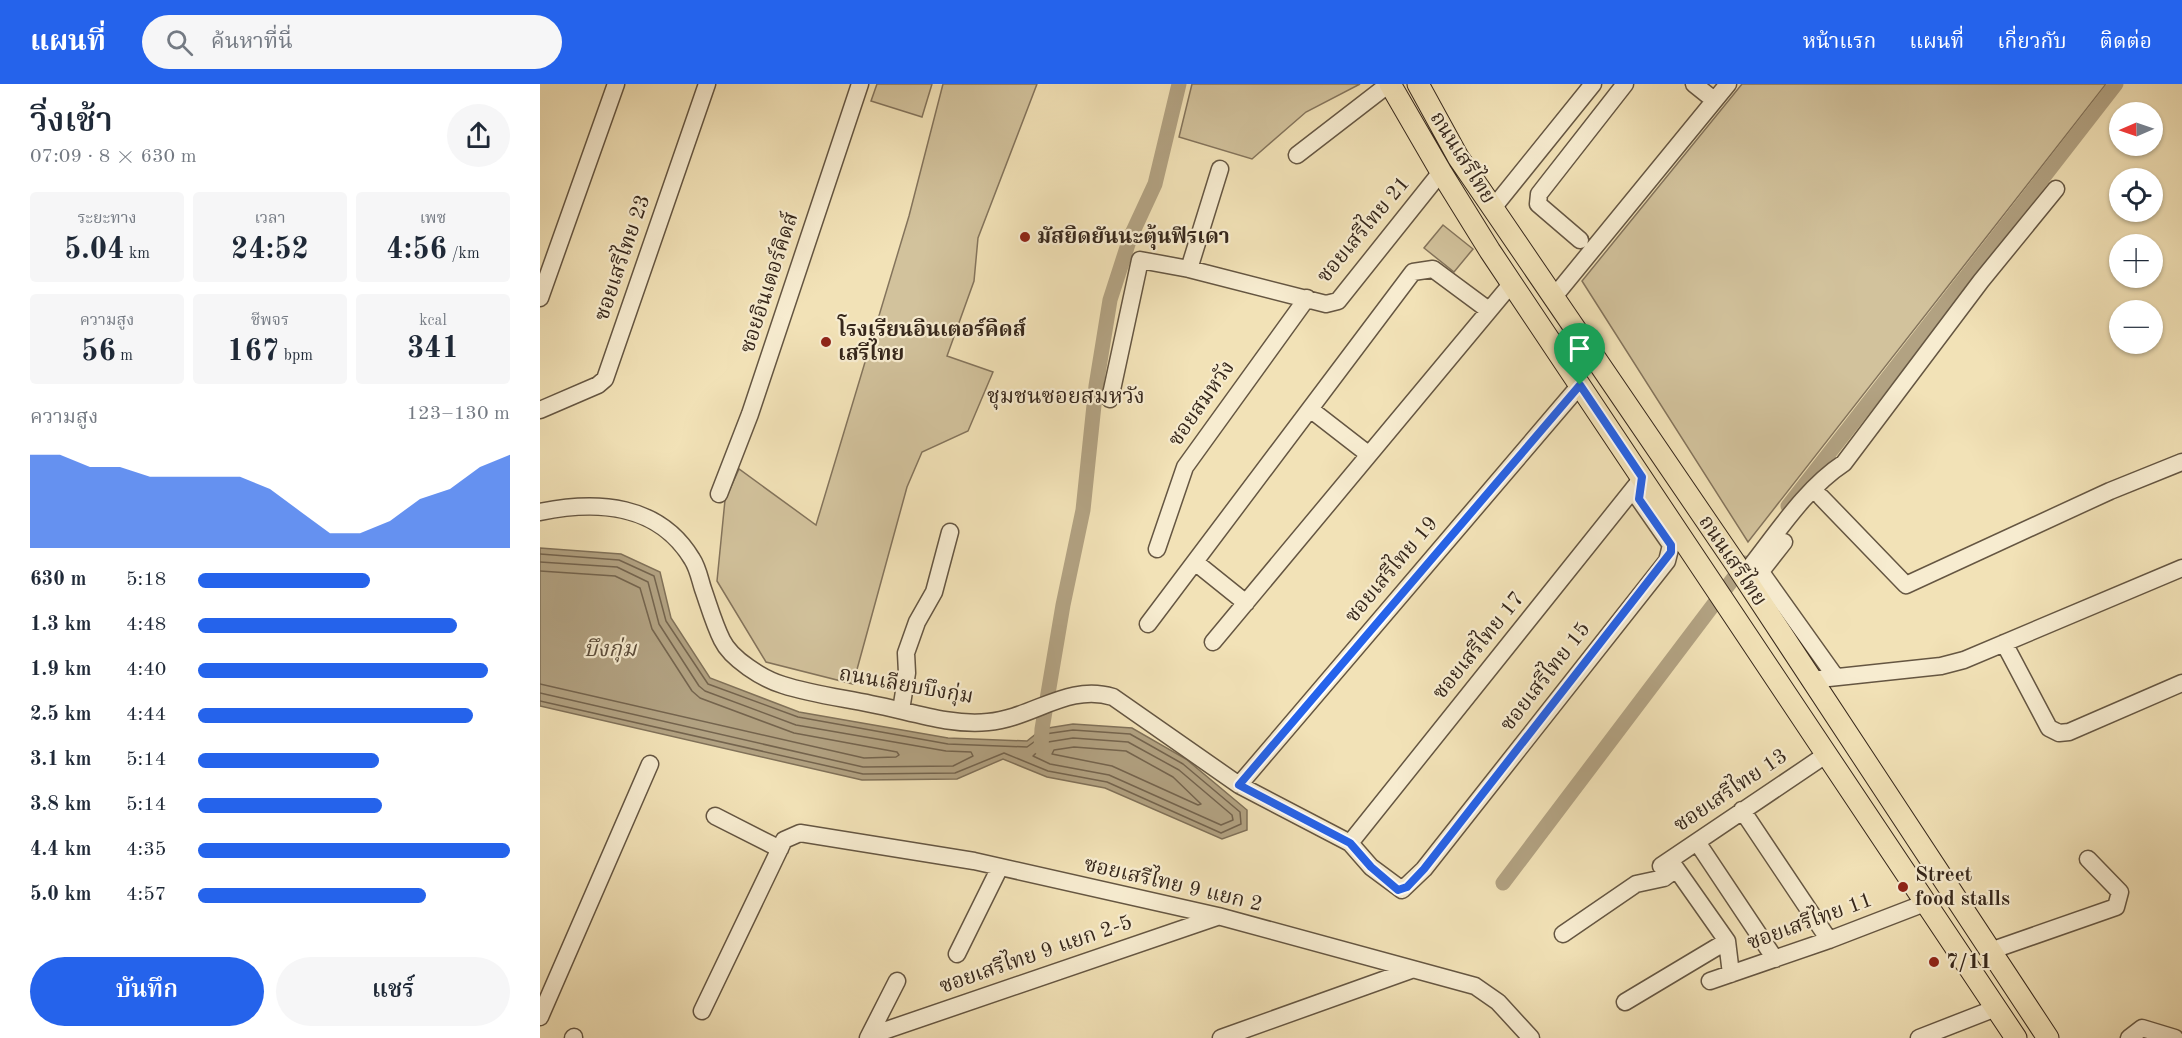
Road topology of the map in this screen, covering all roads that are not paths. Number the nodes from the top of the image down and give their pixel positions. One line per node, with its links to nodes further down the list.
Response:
1 (616, 84): 19 (street)
2 (707, 84): 26 (street, ซอยเสรีไทย 23)
3 (860, 84): 31 (street, ซอยอินเตอร์คิดส์)
4 (1390, 84): 11 (street); 13 (main road, ถนนเสรีไทย)
5 (1418, 84): 15 (main road, ถนนเสรีไทย)
6 (1593, 84): 15 (street)
7 (1625, 84): 16 (street)
8 (1694, 84): 10 (street)
9 (1728, 84): 10 (street)
10 (1714, 100): 21 (street)
11 (1297, 155)
12 (1220, 169): 17 (street)
13 (1441, 172): 18 (main road, ถนนเสรีไทย); 20 (street, ซอยเสรีไทย 21)
14 (2056, 189): 29 (street)
15 (1493, 208): 21 (main road, ถนนเสรีไทย)
16 (1580, 240)
17 (1189, 269): 20 (street, ซอยเสรีไทย 21); 24 (street, ซอยเสรีไทย 21)
18 (1512, 283): 22 (street); 23 (main road, ถนนเสรีไทย)
19 (540, 298)
20 (1307, 298): 35 (street, ซอยสมหวัง)
21 (1553, 298): 38 (main road, ถนนเสรีไทย)
22 (1487, 309): 25 (street); 27 (street)
23 (1580, 385): 30 (main road, ถนนเสรีไทย); 49 (street, ซอยเสรีไทย 19)
24 (1110, 399)
25 (1310, 409): 27 (street); 36 (street)
26 (540, 410)
27 (1368, 454): 39 (street)
28 (2182, 462): 32 (street)
29 (1844, 463): 32 (street); 38 (street)
30 (1642, 477): 47 (main road, ถนนเสรีไทย); 53 (street, ซอยเสรีไทย 17); 58 (street, ซอยเสรีไทย 15)
31 (719, 494)
32 (1821, 497): 43 (street)
33 (540, 512): 46 (street, ถนนเลียบบึงกุ่ม)
34 (950, 532): 46 (street)
35 (1157, 549)
36 (1195, 562): 39 (street); 40 (street)
37 (2182, 568): 42 (street)
38 (1744, 576): 44 (main road, ถนนเสรีไทย)
39 (1246, 603): 41 (street)
40 (1148, 624)
41 (1213, 642)
42 (2004, 643): 43 (street); 45 (street)
43 (1835, 676): 44 (street)
44 (1810, 680): 64 (main road, ถนนเสรีไทย)
45 (2182, 682)
46 (901, 710): 49 (street, ถนนเลียบบึงกุ่ม)
47 (1827, 754): 50 (street, ซอยเสรีไทย 13); 59 (main road, ถนนเสรีไทย)
48 (650, 764): 74 (street)
49 (1239, 785): 53 (street, ถนนเลียบบึงกุ่ม)
50 (1742, 810): 52 (street, ซอยเสรีไทย 13); 62 (street)
51 (715, 816): 54 (street)
52 (1698, 842): 56 (street, ซอยเสรีไทย 13); 66 (street)
53 (1350, 843): 58 (street, ถนนเลียบบึงกุ่ม)
54 (782, 845): 57 (street, ซอยเสรีไทย 9 แยก 2); 73 (street)
55 (2088, 859): 64 (street)
56 (1669, 865): 61 (street, ซอยเสรีไทย 13); 63 (street)
57 (1000, 867): 60 (street, ซอยเสรีไทย 9 แยก 2); 65 (street)
58 (1398, 890)
59 (1925, 903): 62 (street, ซอยเสรีไทย 11); 72 (main road, ถนนเสรีไทย)
60 (1218, 916): 67 (street, ซอยเสรีไทย 9 แยก 2); 75 (street, ซอยเสรีไทย 9 แยก 2-5)
61 (1563, 934)
62 (1829, 940): 66 (street, ซอยเสรีไทย 11)
63 (1727, 941): 68 (street); 71 (street)
64 (1990, 951): 80 (main road, ถนนเสรีไทย)
65 (957, 954)
66 (1775, 959): 68 (street, ซอยเสรีไทย 11)
67 (1411, 970): 76 (street); 77 (street, ซอยเสรีไทย 9 แยก 2)
68 (1731, 974): 70 (street, ซอยเสรีไทย 11)
69 (897, 981): 75 (street)
70 (1710, 981)
71 (1625, 1002)
72 (1996, 1008): 78 (street); 79 (main road, ถนนเสรีไทย)
73 (702, 1011)
74 (540, 1017)
75 (868, 1037)
76 (1221, 1038)
77 (1531, 1038)
78 (1919, 1038)
79 (2016, 1038)
80 (2048, 1038)
81 (2129, 1038): 82 (street)
82 (2175, 1038)

